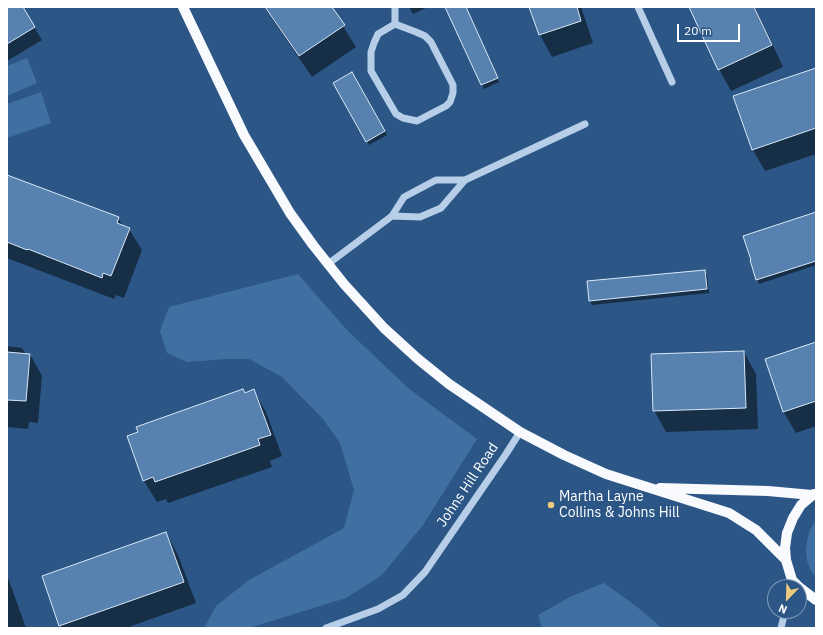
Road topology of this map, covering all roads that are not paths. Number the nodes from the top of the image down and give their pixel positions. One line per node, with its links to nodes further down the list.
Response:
1 (183, 7): 9 (main road)
2 (395, 7): 4 (street)
3 (638, 7): 5 (street)
4 (395, 24): 4 (street)
5 (672, 82)
6 (585, 124): 7 (street)
7 (465, 180): 8 (street); 8 (street)
8 (392, 216): 9 (street)
9 (328, 264): 10 (main road)
10 (520, 432): 11 (main road); 17 (street, Johns Hill Road)
11 (647, 487): 12 (main road); 13 (main road)
12 (814, 494): 13 (main road)
13 (786, 560): 14 (main road)
14 (793, 579)
15 (807, 594): 16 (main road)
16 (816, 600)
17 (326, 628)

